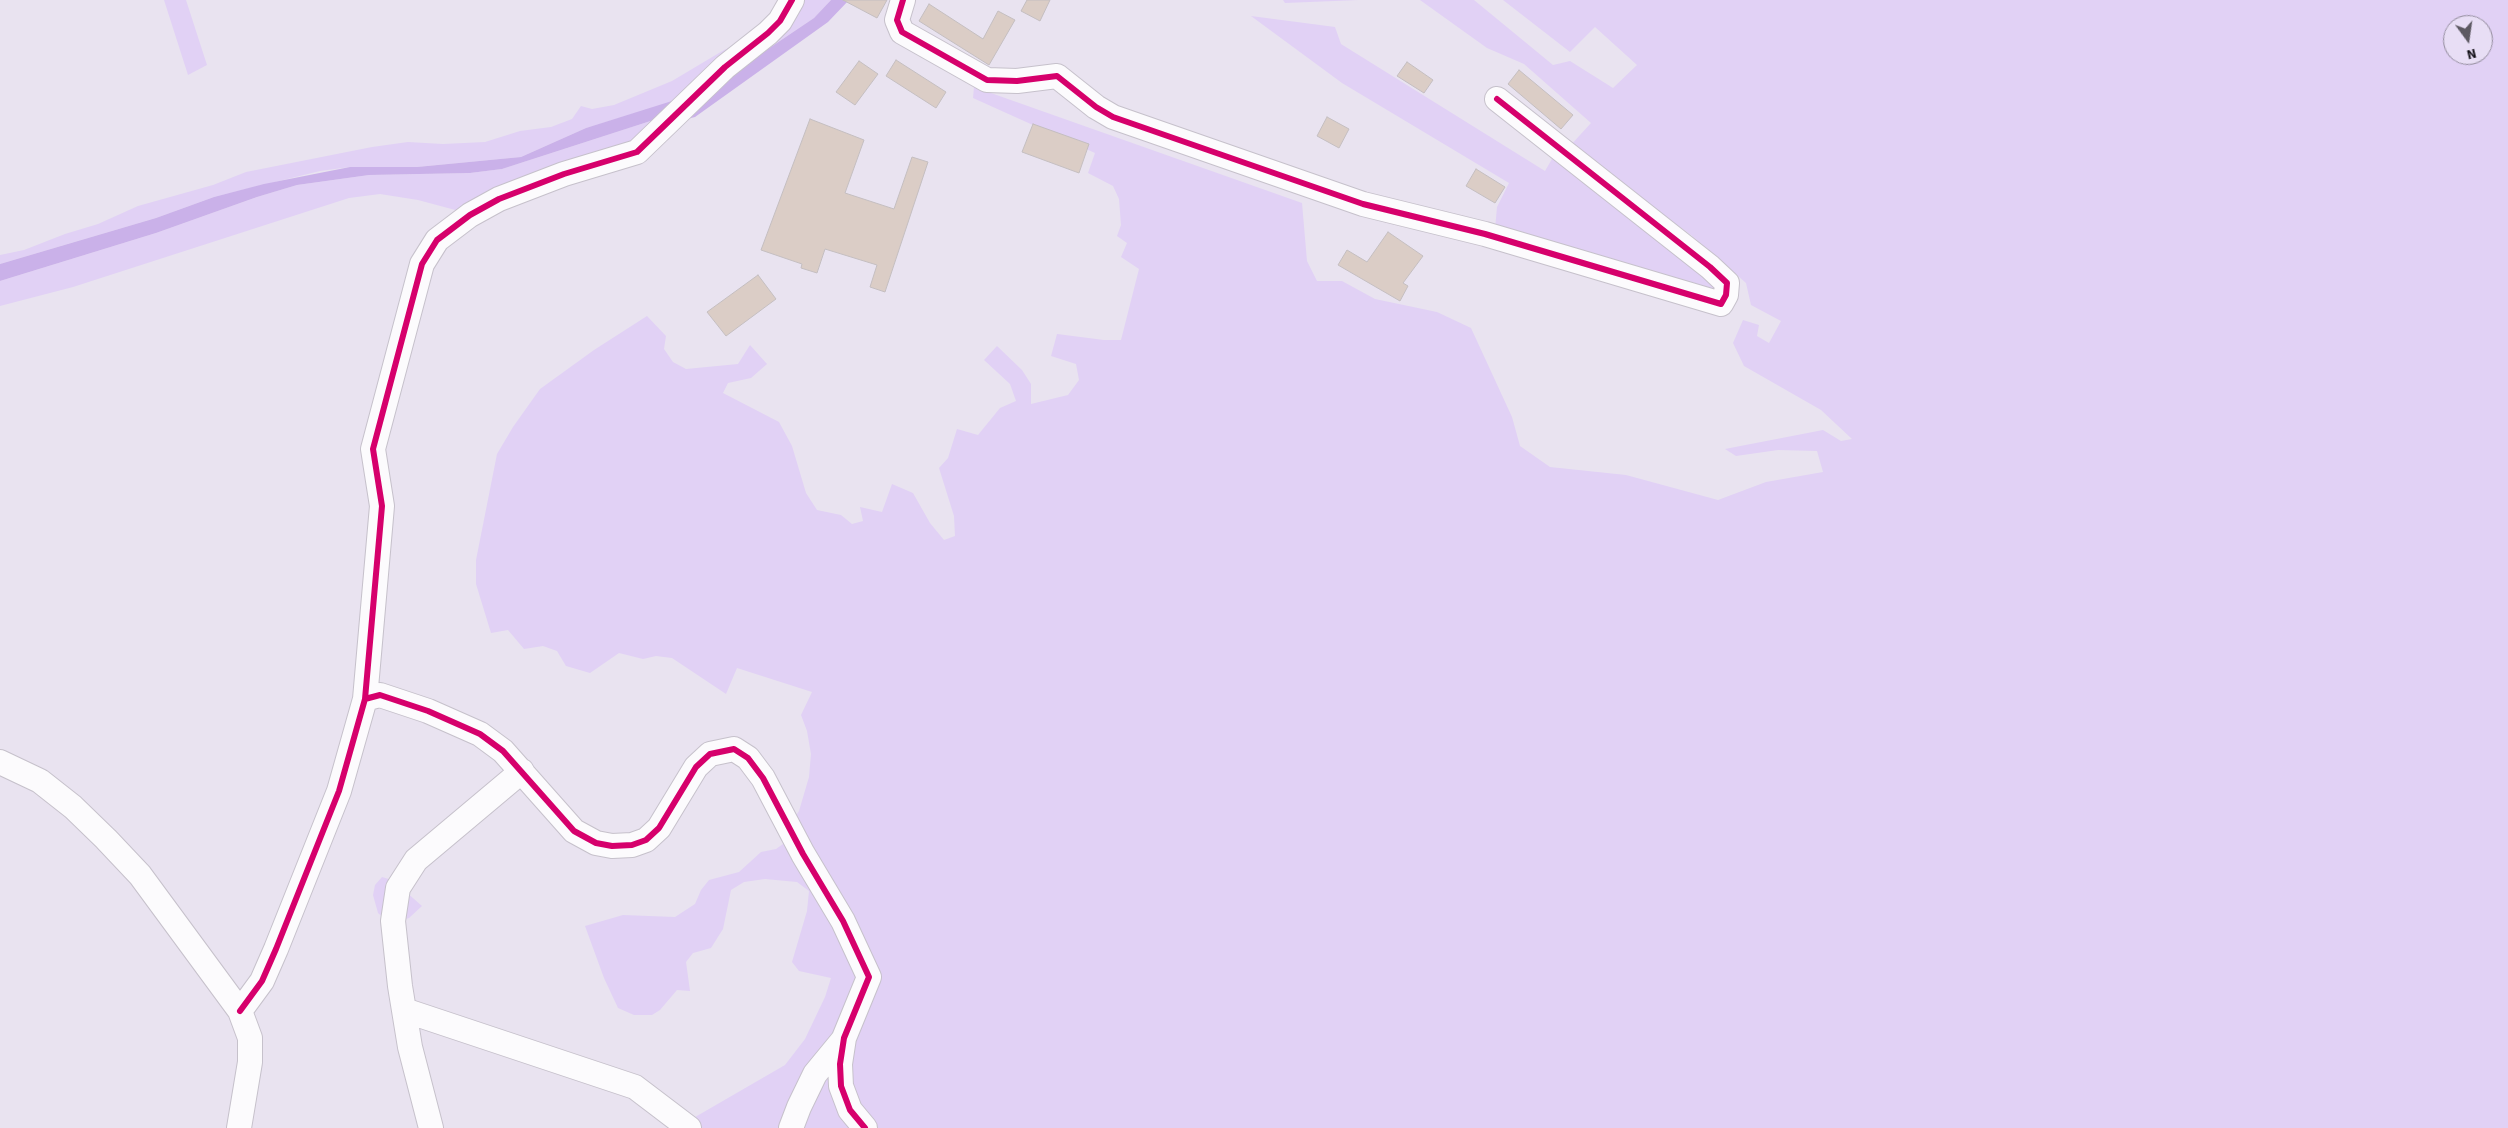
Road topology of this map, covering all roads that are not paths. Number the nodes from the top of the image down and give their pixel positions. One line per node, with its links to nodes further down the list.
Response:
1 (792, 0): 4 (street)
2 (903, 0): 3 (street)
3 (1497, 99)
4 (365, 699): 6 (street); 8 (street)
5 (0, 762): 8 (street)
6 (522, 771): 7 (street); 9 (street)
7 (404, 1010): 11 (street); 12 (street)
8 (240, 1011): 10 (street)
9 (844, 1038): 13 (street); 14 (street)
10 (239, 1128)
11 (431, 1128)
12 (690, 1128)
13 (791, 1128)
14 (864, 1128)

